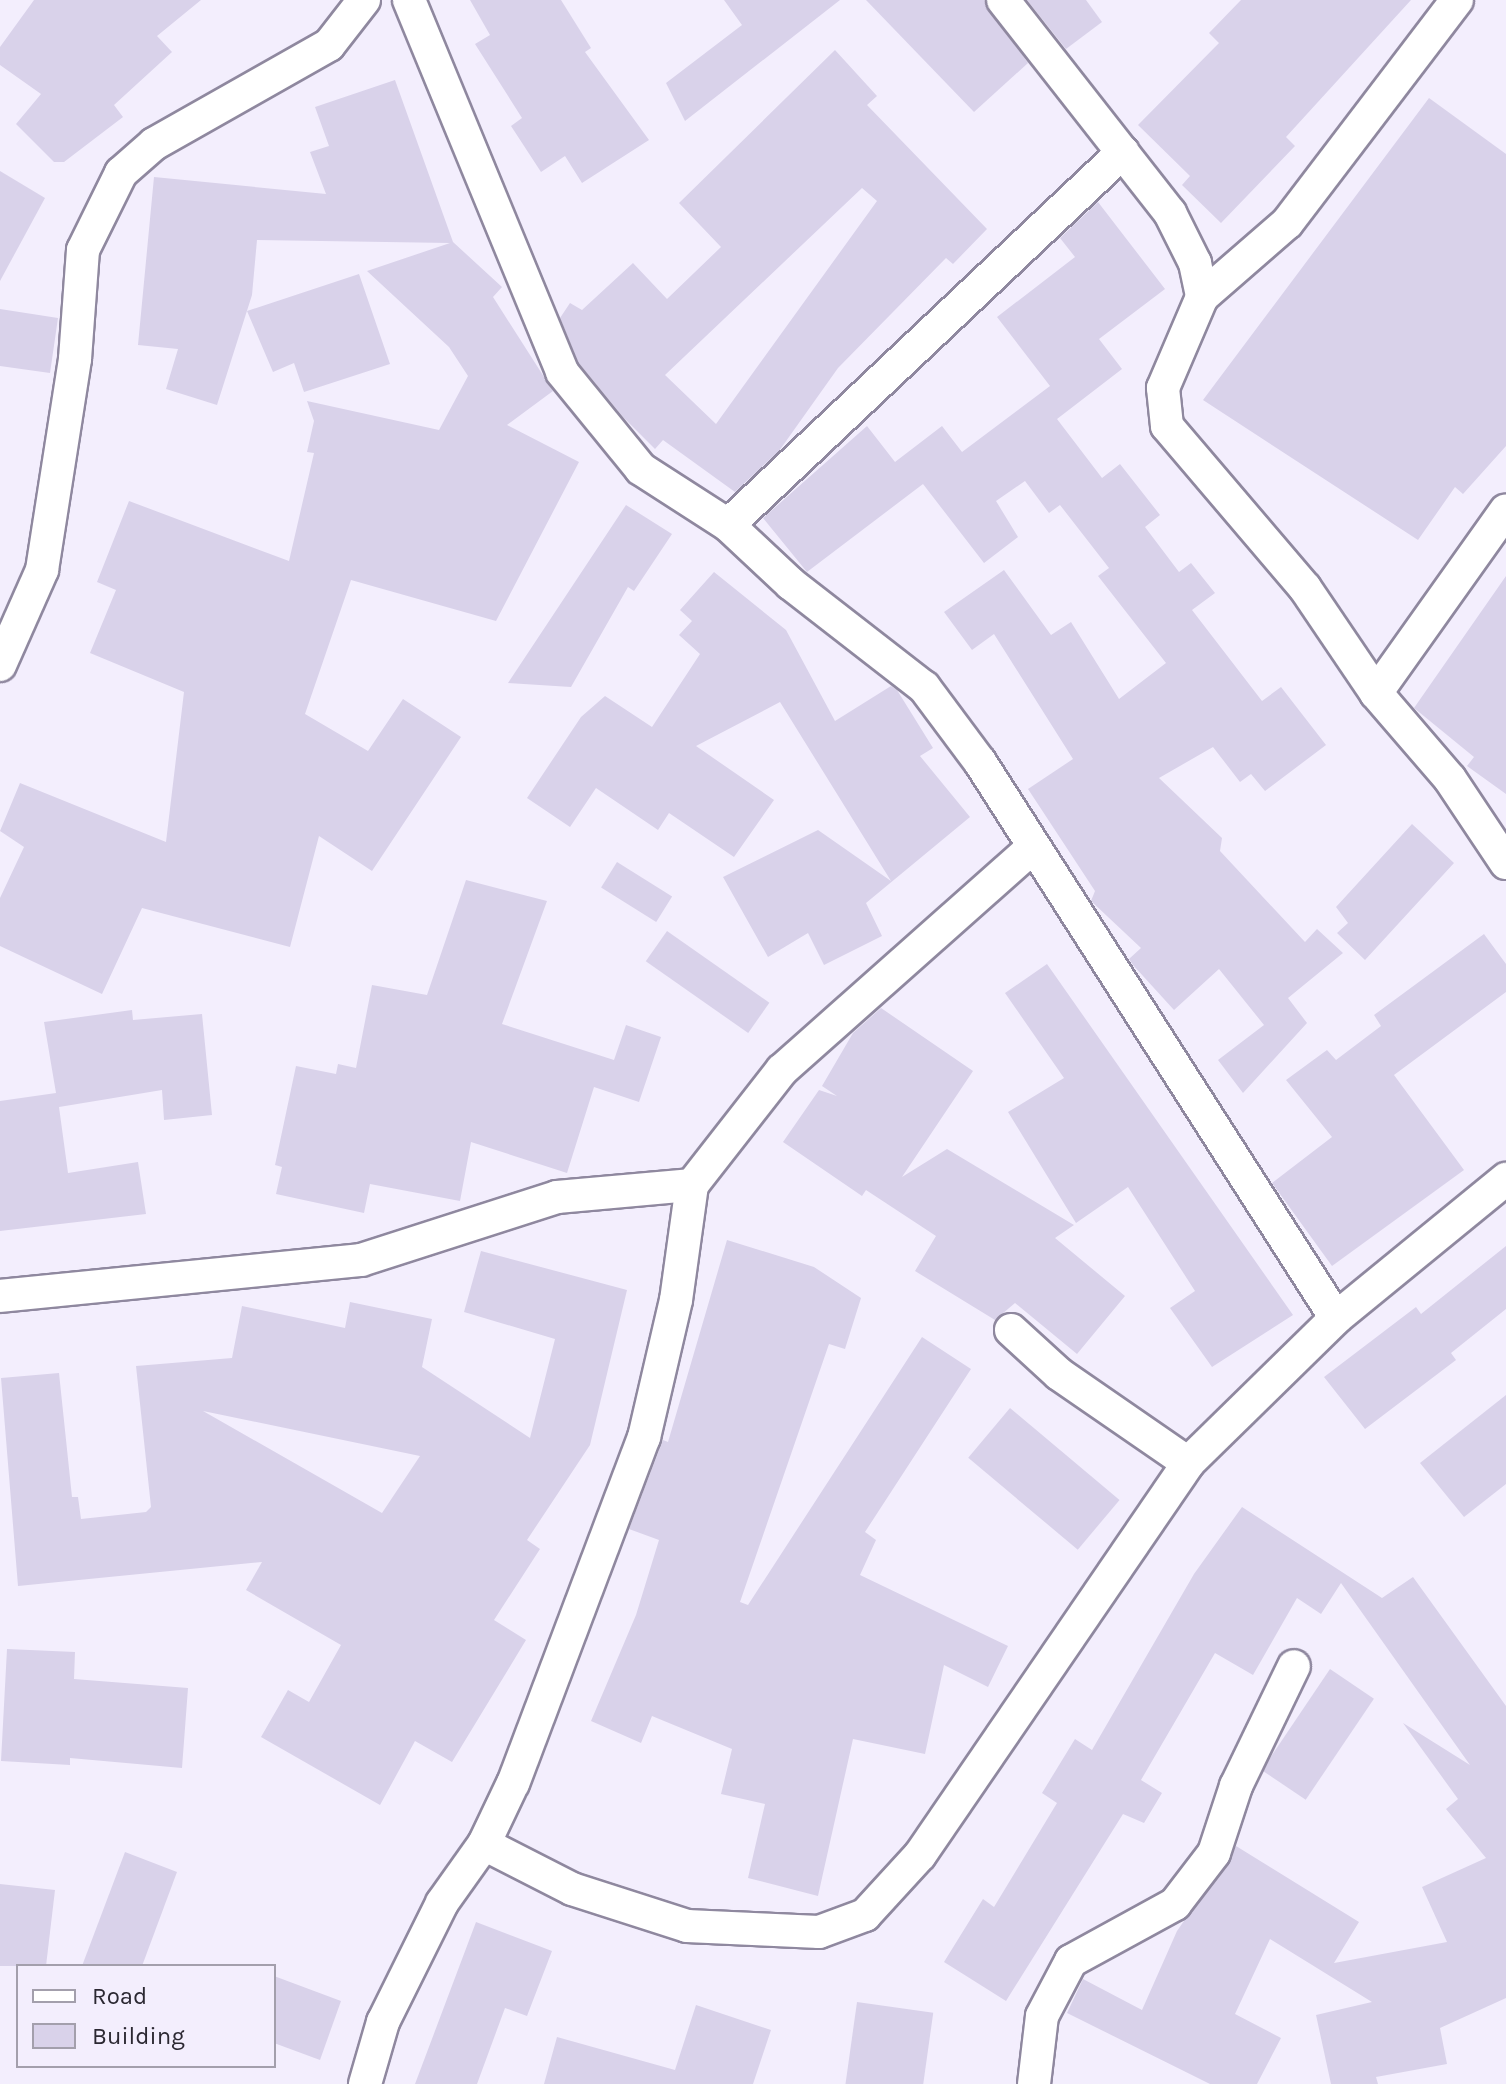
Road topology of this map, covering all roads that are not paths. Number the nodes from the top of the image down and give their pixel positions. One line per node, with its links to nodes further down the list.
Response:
1 (364, 0): 9 (street)
2 (409, 0): 8 (street)
3 (1003, 0): 5 (street)
4 (1457, 0): 6 (street)
5 (1123, 152): 6 (street); 8 (street)
6 (1202, 297): 10 (street)
7 (1506, 510): 10 (street)
8 (728, 525): 11 (street)
9 (0, 665)
10 (1376, 693): 12 (street)
11 (1032, 848): 14 (street); 16 (street)
12 (1506, 863)
13 (1506, 1179): 16 (street)
14 (692, 1185): 15 (street); 20 (street)
15 (0, 1296)
16 (1336, 1318): 18 (street)
17 (1011, 1330): 18 (street)
18 (1188, 1463): 20 (street)
19 (1294, 1666): 22 (street)
20 (484, 1844): 21 (street)
21 (365, 2084)
22 (1034, 2084)

